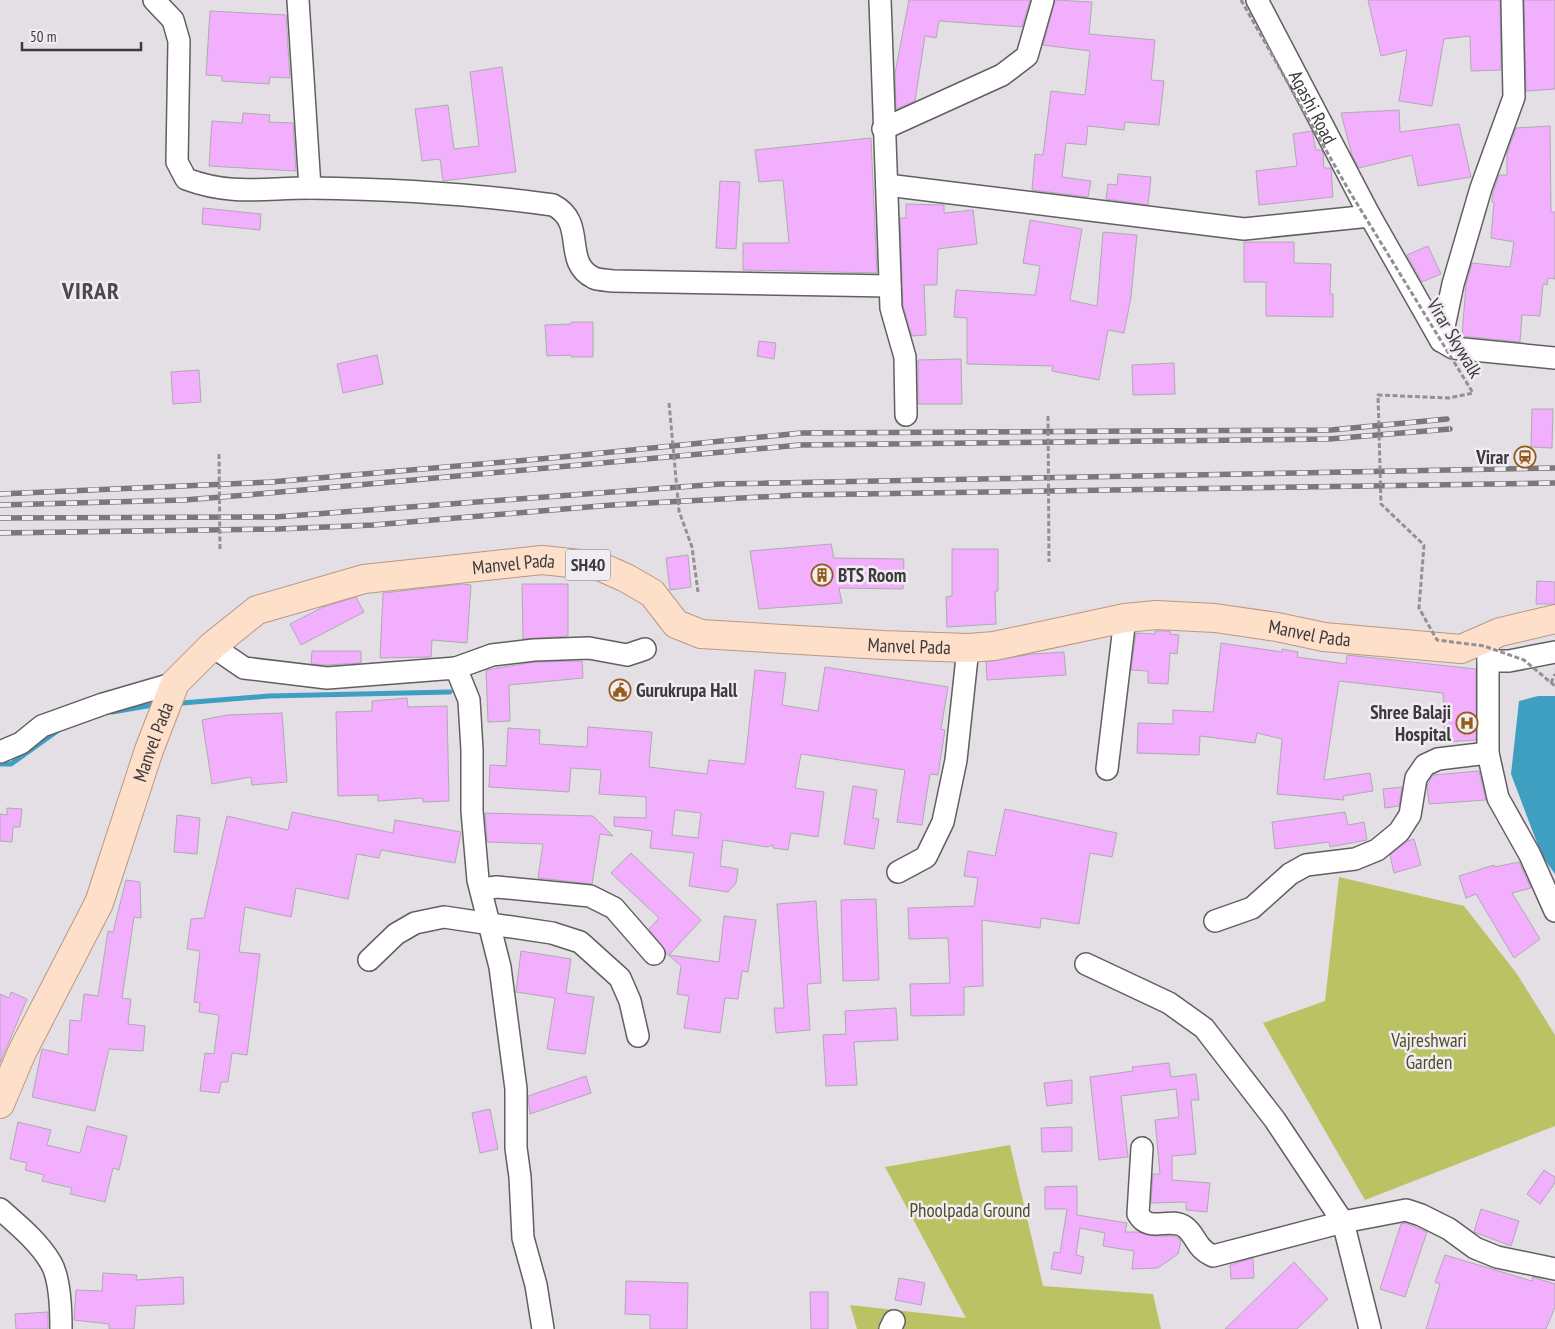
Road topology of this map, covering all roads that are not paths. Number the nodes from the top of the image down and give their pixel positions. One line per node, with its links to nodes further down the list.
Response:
1 (154, 0): 9 (street)
2 (298, 0): 9 (street)
3 (880, 0): 7 (street)
4 (1043, 0): 7 (street)
5 (1256, 0): 10 (street, Agashi Road)
6 (1512, 0): 12 (street)
7 (883, 129): 8 (street)
8 (888, 185): 10 (street); 11 (street)
9 (310, 188): 11 (street)
10 (1370, 216): 12 (street, Agashi Road)
11 (890, 286): 14 (street)
12 (1441, 341): 13 (street)
13 (1555, 358)
14 (906, 415)
15 (1125, 618): 18 (main road, Manvel Pada / SH40); 20 (main road, Manvel Pada / SH40); 26 (street)
16 (1555, 619): 20 (main road)
17 (212, 646): 18 (main road, Manvel Pada / SH40); 22 (street); 23 (main road, Manvel Pada / SH40)
18 (968, 648): 27 (street)
19 (645, 649): 22 (street)
20 (1488, 649): 21 (street); 25 (street)
21 (1555, 652)
22 (456, 668): 28 (street)
23 (176, 683): 24 (street); 36 (main road, Manvel Pada / SH40)
24 (0, 752)
25 (1488, 753): 29 (street); 30 (street)
26 (1107, 768)
27 (898, 872)
28 (480, 889): 31 (street); 32 (street)
29 (1555, 911)
30 (1215, 921)
31 (488, 923): 33 (street); 35 (street); 42 (street)
32 (654, 954)
33 (369, 960)
34 (1086, 964): 39 (street)
35 (638, 1036)
36 (0, 1104)
37 (1142, 1148): 39 (street)
38 (0, 1208): 41 (street)
39 (1336, 1224): 40 (street); 43 (street)
40 (1555, 1269)
41 (61, 1329)
42 (543, 1329)
43 (1370, 1329)

